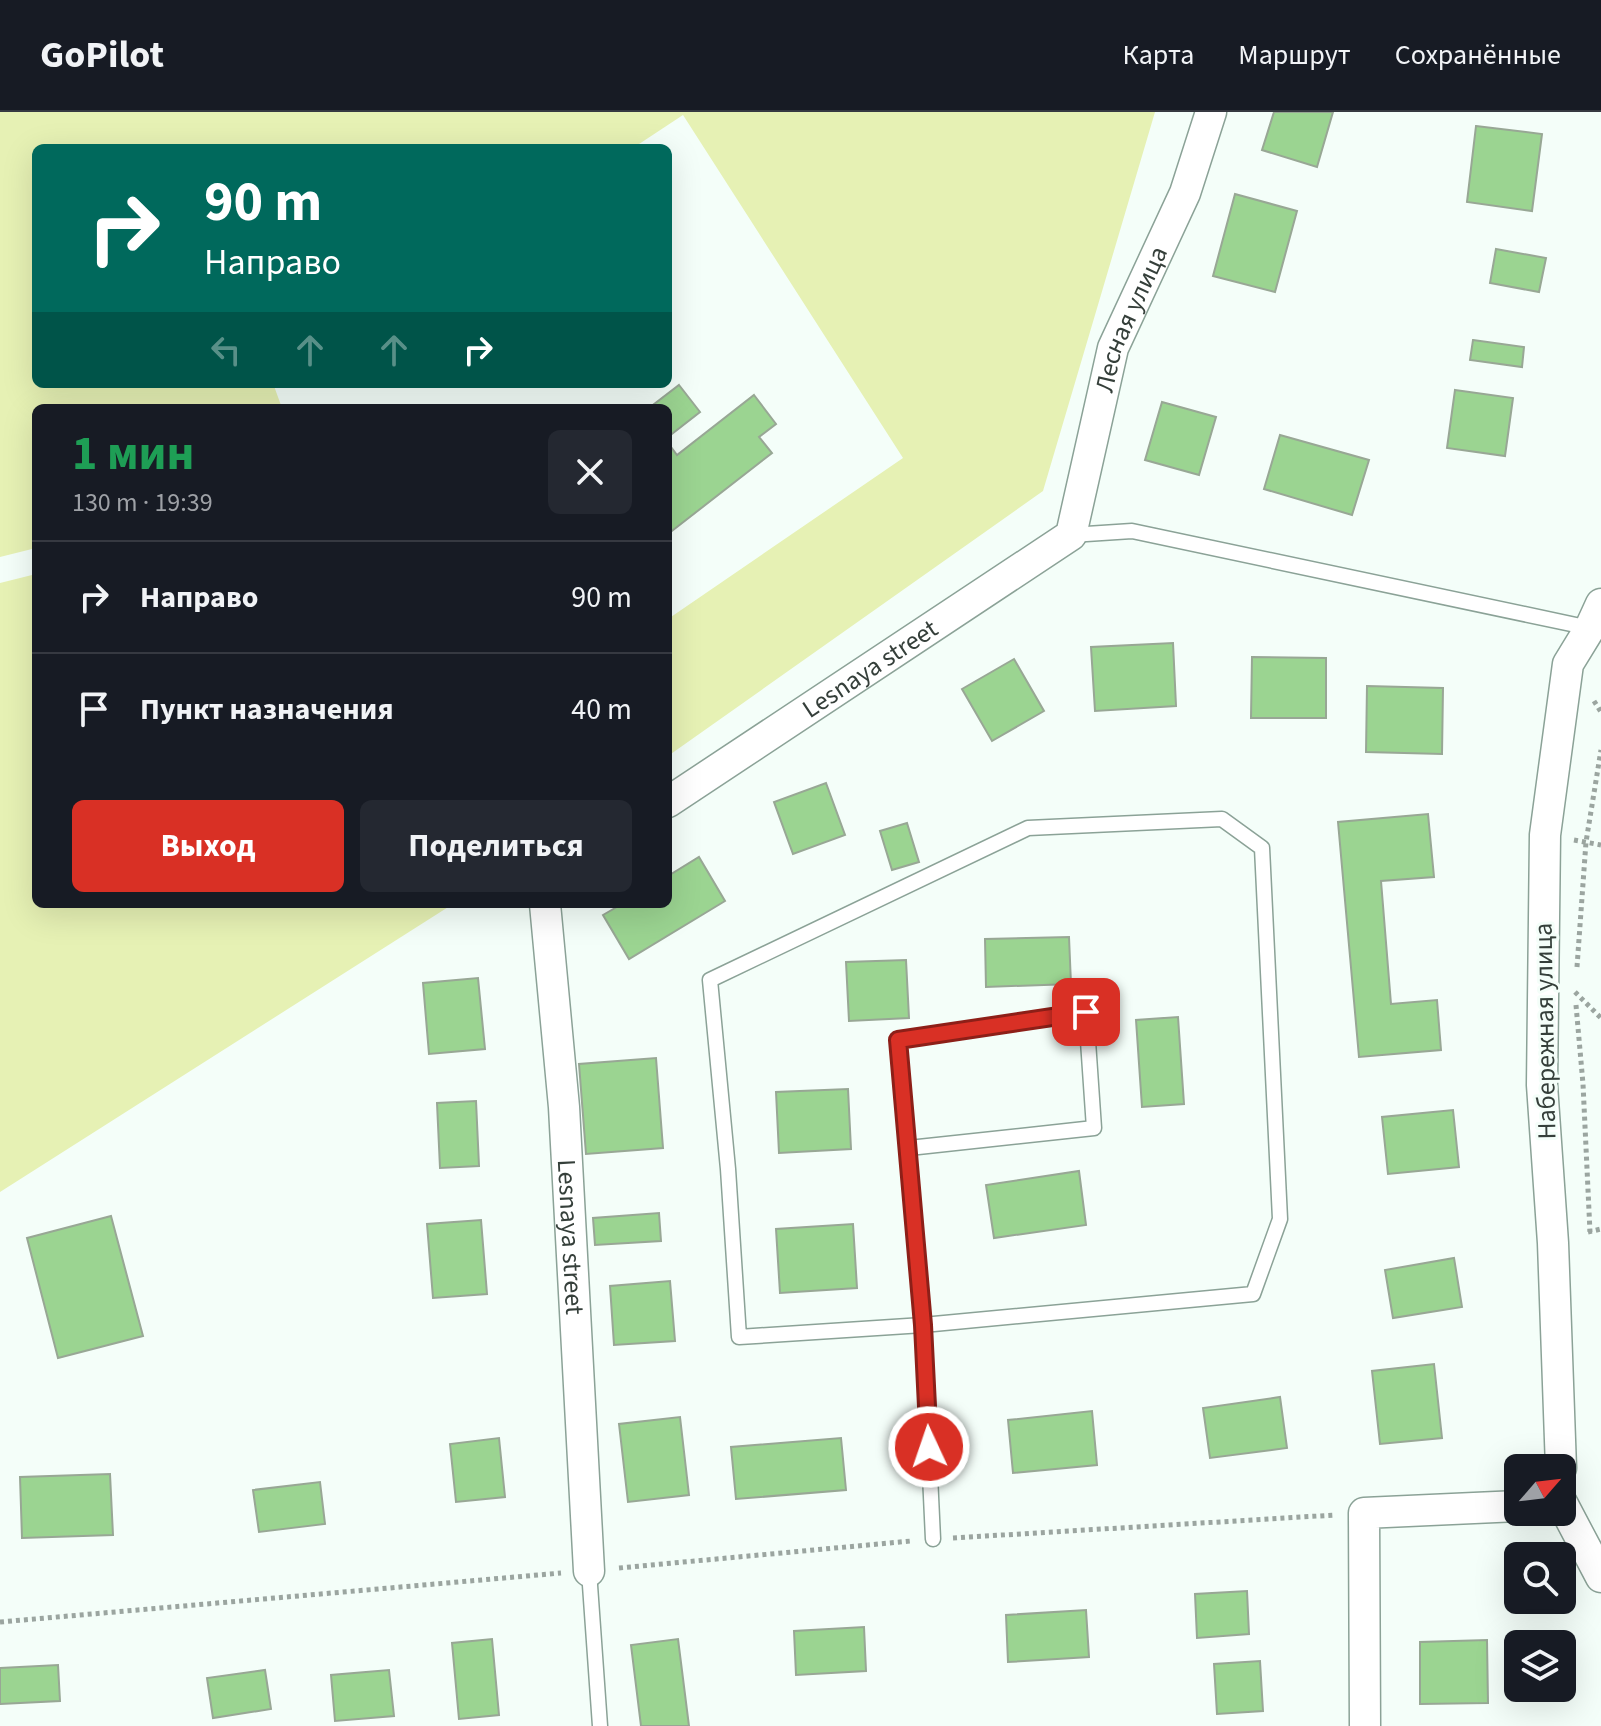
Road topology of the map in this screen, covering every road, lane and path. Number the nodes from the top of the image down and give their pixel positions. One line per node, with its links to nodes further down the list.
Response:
1 (1211, 112): 2 (street, Лесная улица)
2 (1071, 535): 3 (lane); 5 (street, Lesnaya street)
3 (1596, 616): 12 (street, Набережная улица)
4 (1601, 750): 7 (path)
5 (672, 799)
6 (545, 908): 17 (street, Lesnaya street)
7 (1575, 992): 8 (path); 10 (path)
8 (1601, 1018)
9 (909, 1148): 9 (lane); 11 (lane)
10 (1590, 1232)
11 (923, 1325): 11 (lane); 16 (lane)
12 (1561, 1454)
13 (1504, 1507): 14 (street)
14 (1364, 1513): 16 (path); 21 (street)
15 (1574, 1526): 18 (street)
16 (933, 1539): 17 (path)
17 (589, 1571): 19 (path); 20 (lane)
18 (1601, 1577)
19 (0, 1622)
20 (600, 1726)
21 (1365, 1726)

